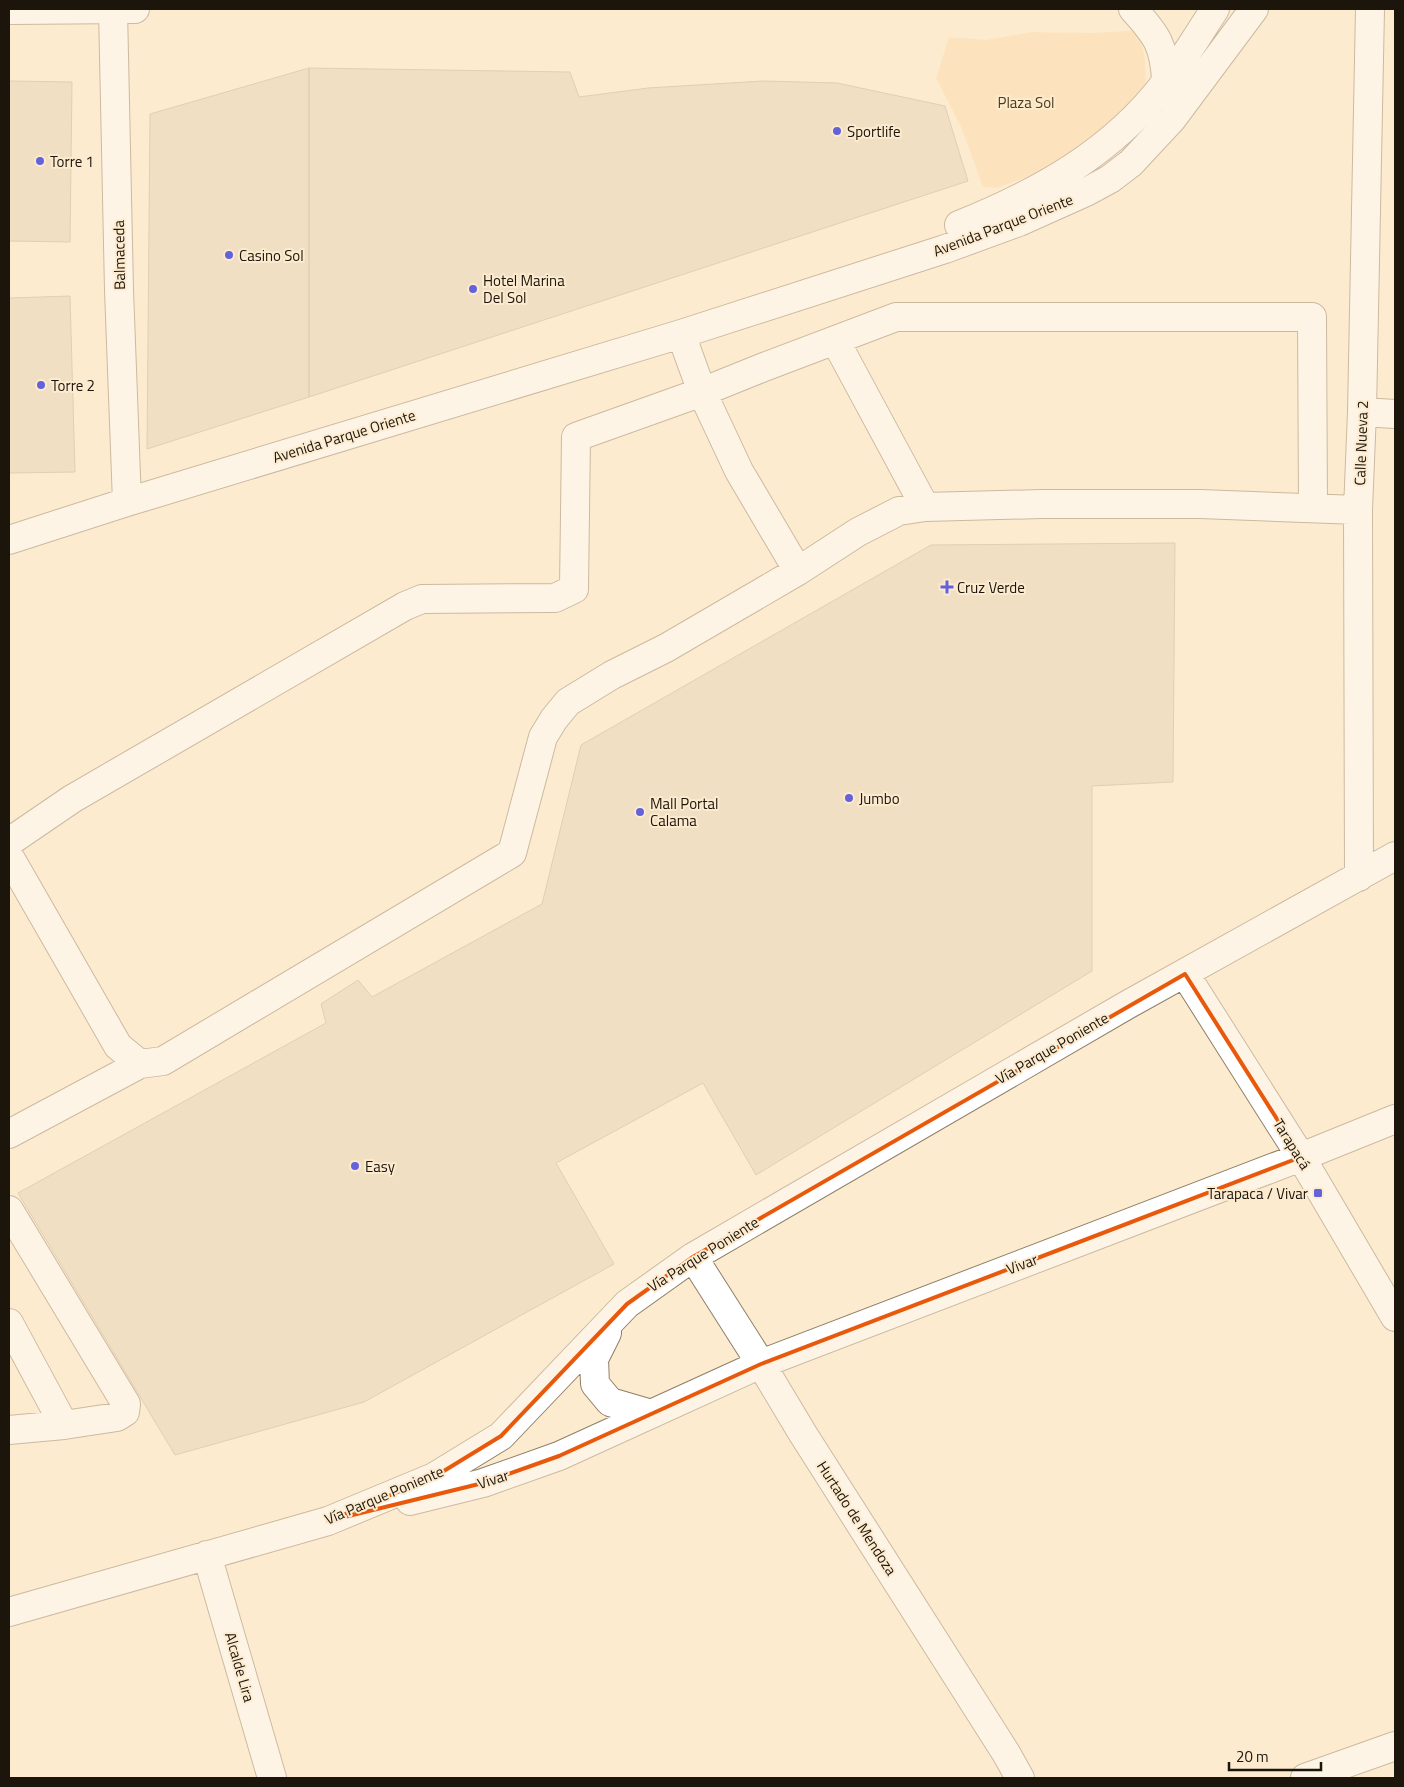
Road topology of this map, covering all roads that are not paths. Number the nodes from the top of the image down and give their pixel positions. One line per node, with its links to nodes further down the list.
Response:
1 (113, 9): 2 (street); 7 (street); 14 (street, Balmaceda)
2 (134, 9)
3 (1133, 9): 8 (street)
4 (1215, 9): 8 (street, Avenida Parque Oriente)
5 (1254, 9): 9 (street, Avenida Parque Oriente)
6 (1370, 9): 12 (street, Calle Nueva 2)
7 (9, 10)
8 (1166, 82): 9 (street, Avenida Parque Oriente)
9 (681, 334): 11 (street); 14 (street, Avenida Parque Oriente)
10 (835, 340): 11 (street); 15 (street); 16 (street)
11 (702, 392): 19 (street); 20 (street)
12 (1362, 412): 13 (street); 17 (street, Calle Nueva 2)
13 (1395, 414)
14 (127, 502): 18 (street, Avenida Parque Oriente)
15 (925, 507): 16 (street); 19 (street)
16 (1313, 508): 17 (street)
17 (1358, 510): 23 (street, Calle Nueva 2)
18 (9, 540)
19 (798, 571): 25 (street)
20 (9, 842)
21 (9, 856): 25 (street)
22 (1395, 856): 23 (street, Vía Parque Poniente)
23 (1359, 877): 24 (street, Vía Parque Poniente)
24 (1185, 974): 28 (street, Tarapacá); 30 (street, Vía Parque Poniente)
25 (140, 1064): 27 (street)
26 (1395, 1119): 28 (street, Vivar)
27 (9, 1134)
28 (1301, 1157): 32 (street, Tarapacá); 34 (street, Vivar)
29 (9, 1210): 36 (street)
30 (693, 1257): 31 (street, Vía Parque Poniente); 34 (street, Hurtado de Mendoza)
31 (617, 1314): 35 (street); 38 (street, Vía Parque Poniente)
32 (1395, 1317)
33 (9, 1323): 36 (street)
34 (761, 1364): 35 (street, Vivar); 43 (street, Hurtado de Mendoza)
35 (651, 1414): 38 (street, Vivar)
36 (64, 1425): 37 (street)
37 (9, 1430)
38 (328, 1521): 39 (street, Vía Parque Poniente)
39 (207, 1555): 40 (street, Vía Parque Poniente); 42 (street, Alcalde Lira)
40 (9, 1612)
41 (1395, 1746): 44 (street)
42 (272, 1778)
43 (1020, 1778)
44 (1306, 1778)

